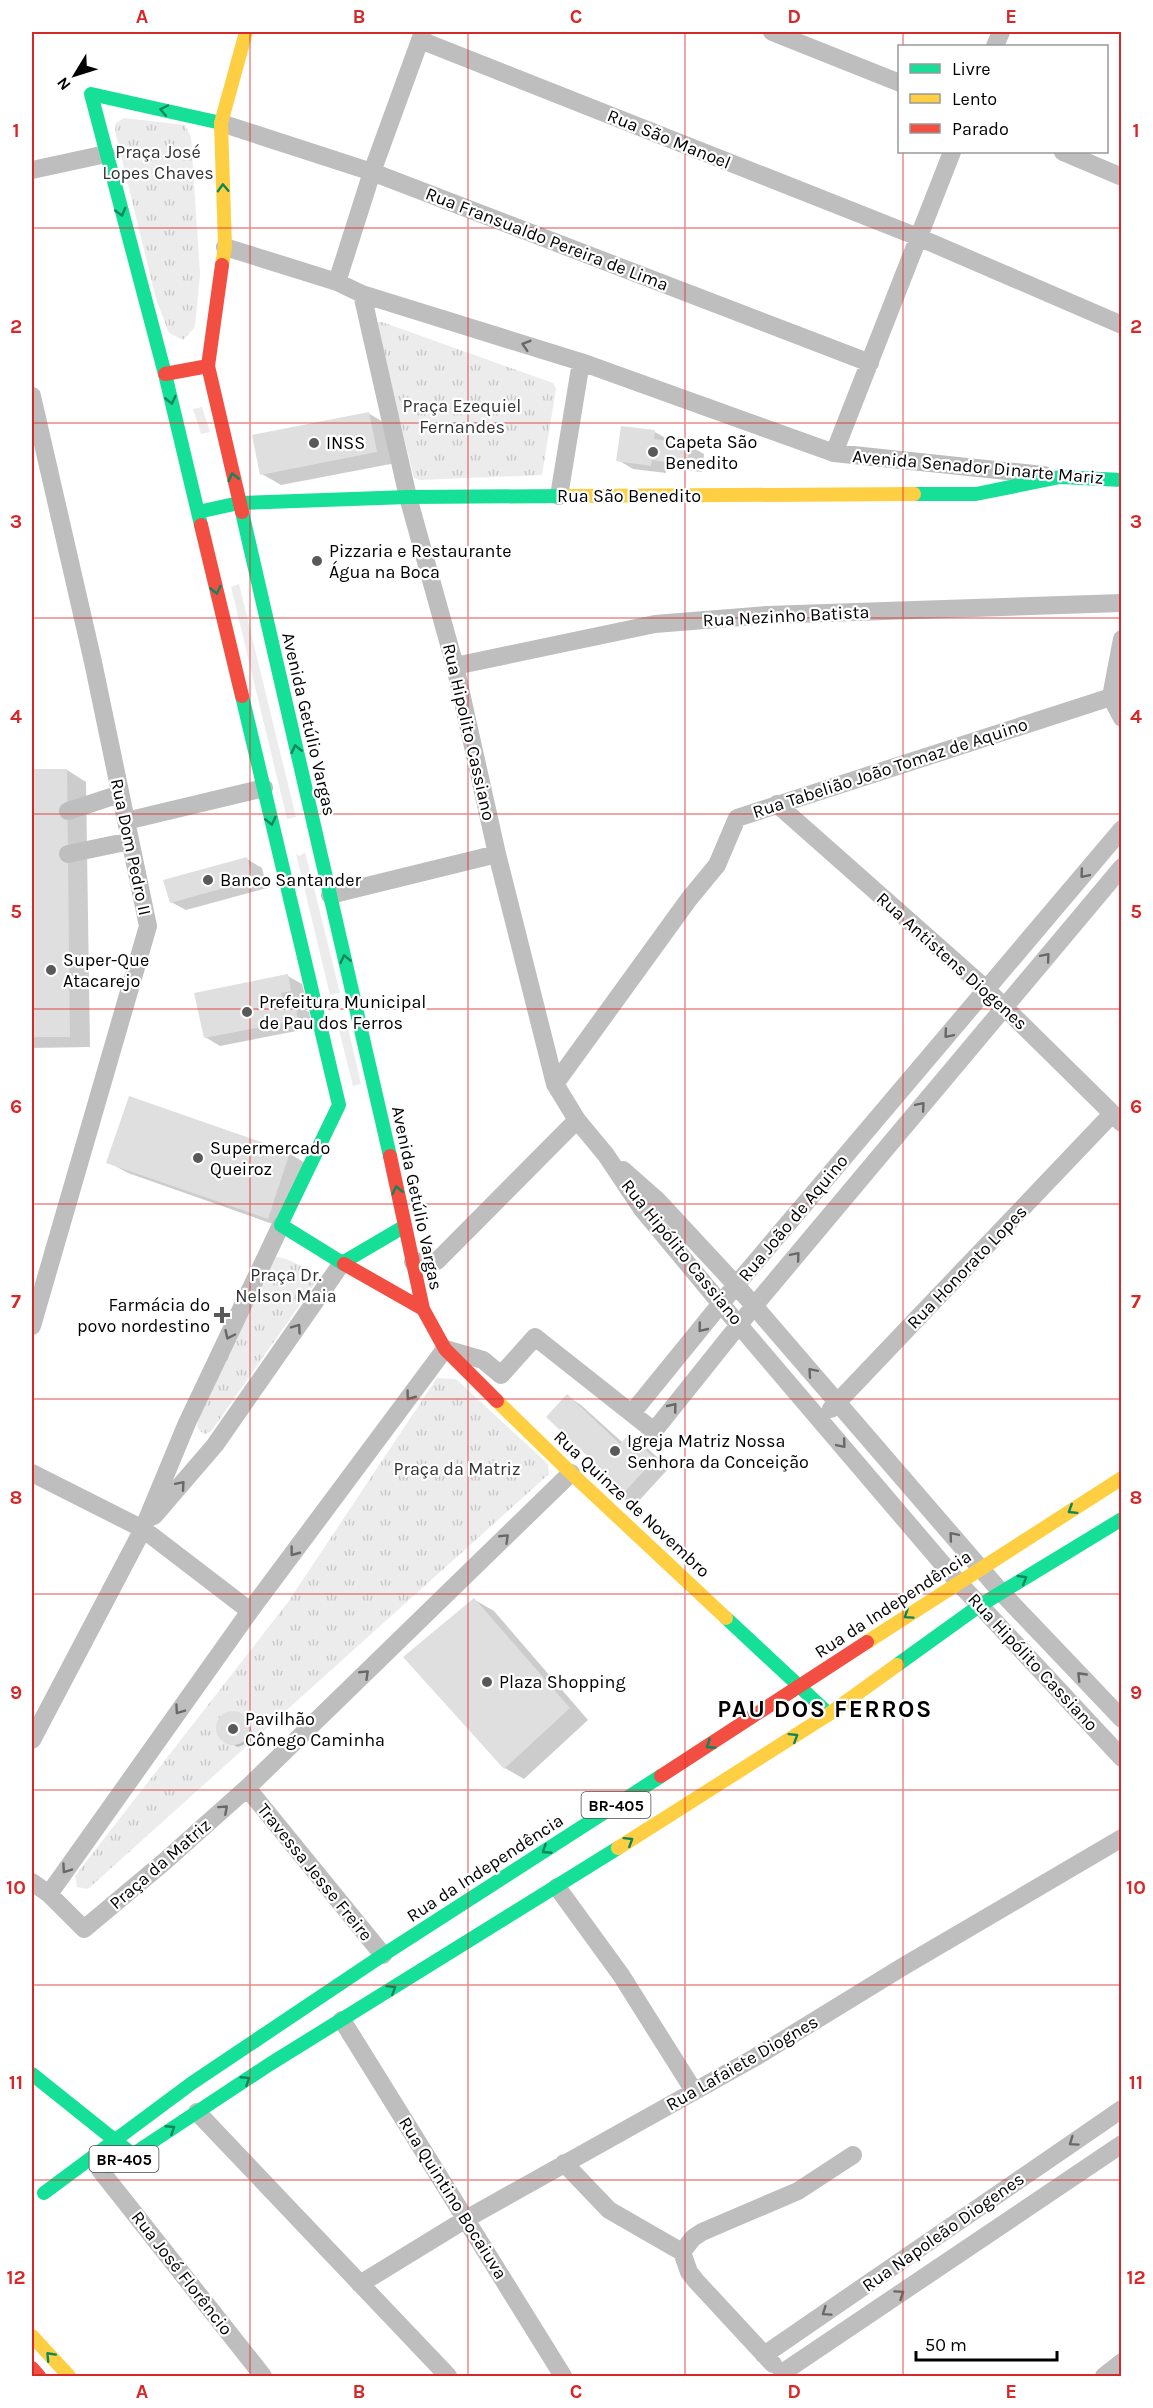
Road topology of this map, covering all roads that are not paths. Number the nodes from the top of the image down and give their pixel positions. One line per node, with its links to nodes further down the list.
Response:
1 (246, 32): 5 (main road, Avenida Getúlio Vargas)
2 (772, 32): 4 (street)
3 (421, 36): 10 (street); 12 (street, Rua São Manoel)
4 (898, 82)
5 (221, 123): 8 (main road, one-way to 8); 10 (street, Rua Fransualdo Pereira de Lima); 13 (main road, Avenida Getúlio Vargas, one-way to 5)
6 (952, 153): 12 (street)
7 (1065, 153): 11 (street)
8 (106, 154): 9 (street); 20 (main road, one-way to 20)
9 (32, 170)
10 (372, 172): 14 (street); 18 (street, Rua Fransualdo Pereira de Lima)
11 (1122, 177)
12 (918, 237): 16 (street, Rua São Manoel); 18 (street)
13 (225, 247): 14 (street); 19 (main road, Avenida Getúlio Vargas)
14 (337, 282): 15 (street)
15 (363, 294): 17 (street, one-way to 15); 26 (street, Rua Hipolito Cassiano)
16 (1122, 325)
17 (581, 362): 22 (street); 25 (street)
18 (870, 363): 22 (street)
19 (208, 366): 20 (main road); 27 (main road, Avenida Getúlio Vargas, one-way to 19)
20 (165, 374): 28 (main road, one-way to 28)
21 (32, 396): 35 (street, Rua Dom Pedro II)
22 (834, 453): 23 (street, Avenida Senador Dinarte Mariz)
23 (1060, 477): 24 (main road, Avenida Senador Dinarte Mariz); 25 (main road, Rua São Benedito)
24 (1122, 480)
25 (559, 496): 26 (main road, Rua São Benedito)
26 (408, 497): 27 (main road, Rua São Benedito); 31 (street, Rua Hipolito Cassiano)
27 (239, 503): 28 (main road, Rua São Benedito); 44 (main road, Avenida Getúlio Vargas, one-way to 27)
28 (198, 512): 34 (main road, one-way to 34)
29 (1122, 603): 31 (street, Rua Nezinho Batista)
30 (1121, 638): 32 (street)
31 (455, 666): 42 (street, Rua Hipolito Cassiano)
32 (1111, 697): 33 (street); 36 (street, Rua Tabelião João Tomaz de Aquino)
33 (1122, 718)
34 (264, 788): 38 (street); 51 (main road, one-way to 51)
35 (120, 794): 37 (street); 38 (street, Rua Dom Pedro II)
36 (777, 804): 45 (street, Rua Antistens Diogenes); 47 (street, Rua Tabelião João Tomaz de Aquino)
37 (68, 811)
38 (126, 821): 40 (street, Rua Dom Pedro II)
39 (1122, 829): 45 (street, Rua João de Aquino, one-way to 45)
40 (130, 840): 41 (street); 60 (street, Rua Dom Pedro II)
41 (68, 854)
42 (497, 854): 44 (street); 47 (street, Rua Hipolito Cassiano)
43 (1122, 867): 46 (street, Rua João de Aquino, one-way to 43)
44 (330, 895): 52 (main road, Avenida Getúlio Vargas, one-way to 44)
45 (986, 989): 46 (street, Rua Antistens Diogenes); 55 (street, Rua João de Aquino, one-way to 55)
46 (1004, 1006): 48 (street, Rua Antistens Diogenes); 57 (street, Rua João de Aquino, one-way to 46)
47 (555, 1084): 49 (street, Rua Hipolito Cassiano)
48 (1117, 1119): 62 (street, Rua Honorato Lopes)
49 (577, 1120): 50 (street, Rua Hipolito Cassiano); 53 (street)
50 (606, 1155): 55 (street, Rua Hipólito Cassiano); 56 (street, Rua Hipólito Cassiano)
51 (281, 1225): 54 (main road, Avenida Getúlio Vargas); 69 (street, one-way to 69)
52 (405, 1226): 53 (main road, Avenida Getúlio Vargas); 54 (main road)
53 (414, 1262): 58 (main road, Avenida Getúlio Vargas)
54 (342, 1263): 58 (main road, Avenida Getúlio Vargas); 69 (street, one-way to 54)
55 (736, 1285): 56 (street, Rua João de Aquino); 57 (street, Rua Hipólito Cassiano)
56 (721, 1304): 59 (street, Rua Hipólito Cassiano); 63 (street, Rua João de Aquino, one-way to 63)
57 (754, 1306): 59 (street, Rua João de Aquino); 62 (street, Rua Hipólito Cassiano, one-way to 57)
58 (423, 1309): 61 (main road, Rua Quinze de Novembro)
59 (739, 1324): 63 (street, Rua João de Aquino, one-way to 59); 64 (street, Rua Hipólito Cassiano)
60 (32, 1326)
61 (445, 1349): 63 (street); 66 (main road, Rua Quinze de Novembro); 74 (street, one-way to 74)
62 (838, 1401): 64 (street, Rua Honorato Lopes); 70 (street, Rua Hipólito Cassiano, one-way to 62)
63 (632, 1413)
64 (821, 1420): 71 (street, Rua Hipólito Cassiano, one-way to 71)
65 (32, 1473): 69 (street)
66 (571, 1473): 75 (main road, Rua Quinze de Novembro); 80 (street, Praça da Matriz, one-way to 66)
67 (1122, 1479): 70 (main road, Rua da Independência / BR-405, one-way to 70)
68 (1122, 1519): 72 (main road, BR-405, one-way to 68)
69 (143, 1529): 74 (street); 78 (street)
70 (980, 1568): 71 (main road, Rua da Independência / BR-405); 72 (street, Rua Hipólito Cassiano)
71 (958, 1582): 73 (street, Rua Hipólito Cassiano); 75 (main road, Rua da Independência / BR-405, one-way to 75)
72 (1001, 1592): 73 (main road, BR-405); 77 (street, Rua Hipólito Cassiano, one-way to 72)
73 (980, 1606): 76 (main road, BR-405); 79 (street, Rua Hipólito Cassiano)
74 (250, 1611): 84 (street, one-way to 84)
75 (800, 1687): 76 (main road, Rua Quinze de Novembro); 85 (main road, Rua da Independência / BR-405, one-way to 85)
76 (829, 1714): 83 (main road, BR-405, one-way to 76)
77 (1122, 1719)
78 (32, 1740)
79 (1122, 1758)
80 (247, 1788): 84 (street, Praça da Matriz, one-way to 80); 85 (street, Travessa Jesse Freire)
81 (1122, 1838): 88 (street, Rua Lafaiete Diognes)
82 (32, 1882): 84 (street)
83 (557, 1887): 86 (main road, BR-405, one-way to 83); 88 (street)
84 (49, 1894)
85 (383, 1955): 91 (main road, Rua da Independência / BR-405)
86 (342, 2020): 90 (main road, BR-405, one-way to 86); 98 (street, Rua Quintino Bocaiuva)
87 (32, 2074): 91 (main road)
88 (694, 2091): 95 (street, Rua Lafaiete Diognes)
89 (1122, 2109): 101 (street, Rua Napoleão Diogenes, one-way to 101)
90 (197, 2112): 93 (main road, BR-405, one-way to 90); 100 (street)
91 (116, 2139): 93 (main road); 97 (main road, BR-405)
92 (1122, 2144): 102 (street, Rua Napoleão Diogenes, one-way to 92)
93 (132, 2155): 96 (main road, BR-405)
94 (853, 2155): 99 (street)
95 (564, 2163): 98 (street, Rua Lafaiete Diognes); 99 (street)
96 (100, 2170): 97 (main road, BR-405); 110 (street, Rua José Florêncio)
97 (38, 2197)
98 (466, 2219): 100 (street, Rua Lafaiete Diognes); 112 (street, Rua Quintino Bocaiuva)
99 (682, 2252): 104 (street)
100 (360, 2284): 111 (street)
101 (853, 2294): 102 (street); 104 (street, Rua Napoleão Diogenes, one-way to 104)
102 (868, 2315): 107 (street, Rua Napoleão Diogenes)
103 (32, 2336): 109 (main road, one-way to 103)
104 (764, 2355): 107 (street)
105 (1122, 2362): 113 (street)
106 (32, 2368): 108 (main road)
107 (783, 2375)
108 (39, 2376)
109 (69, 2376)
110 (263, 2376)
111 (448, 2376)
112 (563, 2376)
113 (1104, 2376)

